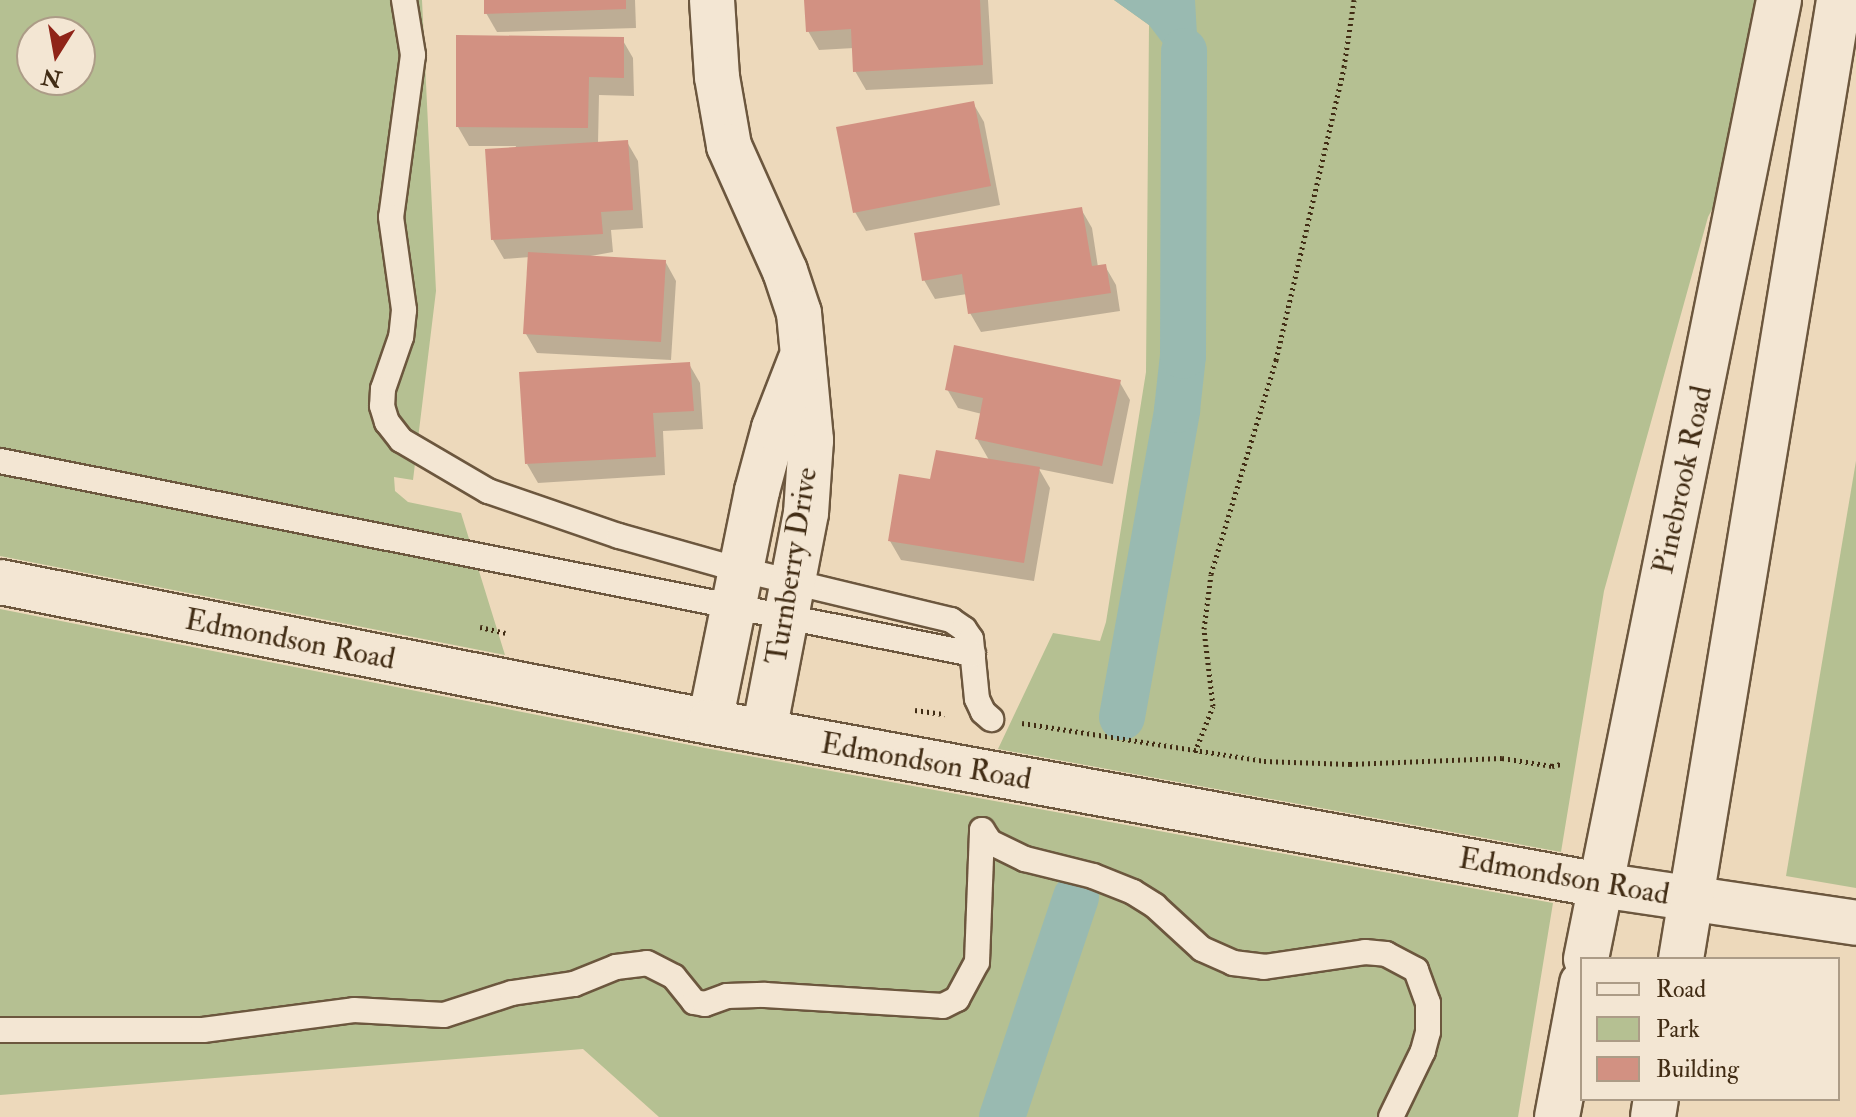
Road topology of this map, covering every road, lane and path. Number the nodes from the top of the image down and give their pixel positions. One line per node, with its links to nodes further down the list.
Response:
1 (404, 0): 9 (lane)
2 (712, 0): 6 (street, Turnberry Drive)
3 (1354, 0): 15 (path)
4 (1779, 0): 16 (street, Pinebrook Road)
5 (1839, 0): 17 (street)
6 (803, 351): 9 (street, Turnberry Drive); 10 (street, Turnberry Drive)
7 (0, 461): 9 (lane)
8 (0, 582): 13 (street, Edmondson Road)
9 (737, 588): 10 (lane); 10 (lane); 13 (street, Turnberry Drive)
10 (790, 599): 11 (lane); 11 (lane); 14 (street, Turnberry Drive)
11 (973, 654): 12 (lane)
12 (991, 719)
13 (710, 722): 14 (street, Edmondson Road)
14 (764, 732): 16 (street, Edmondson Road)
15 (1195, 752)
16 (1600, 885): 17 (street, Edmondson Road); 19 (street, Pinebrook Road)
17 (1692, 899): 18 (street, Edmondson Road); 20 (street)
18 (1856, 923)
19 (1586, 957)
20 (1681, 957)
21 (1580, 994): 24 (street)
22 (0, 1030): 23 (lane)
23 (1391, 1117)
24 (1557, 1117)

